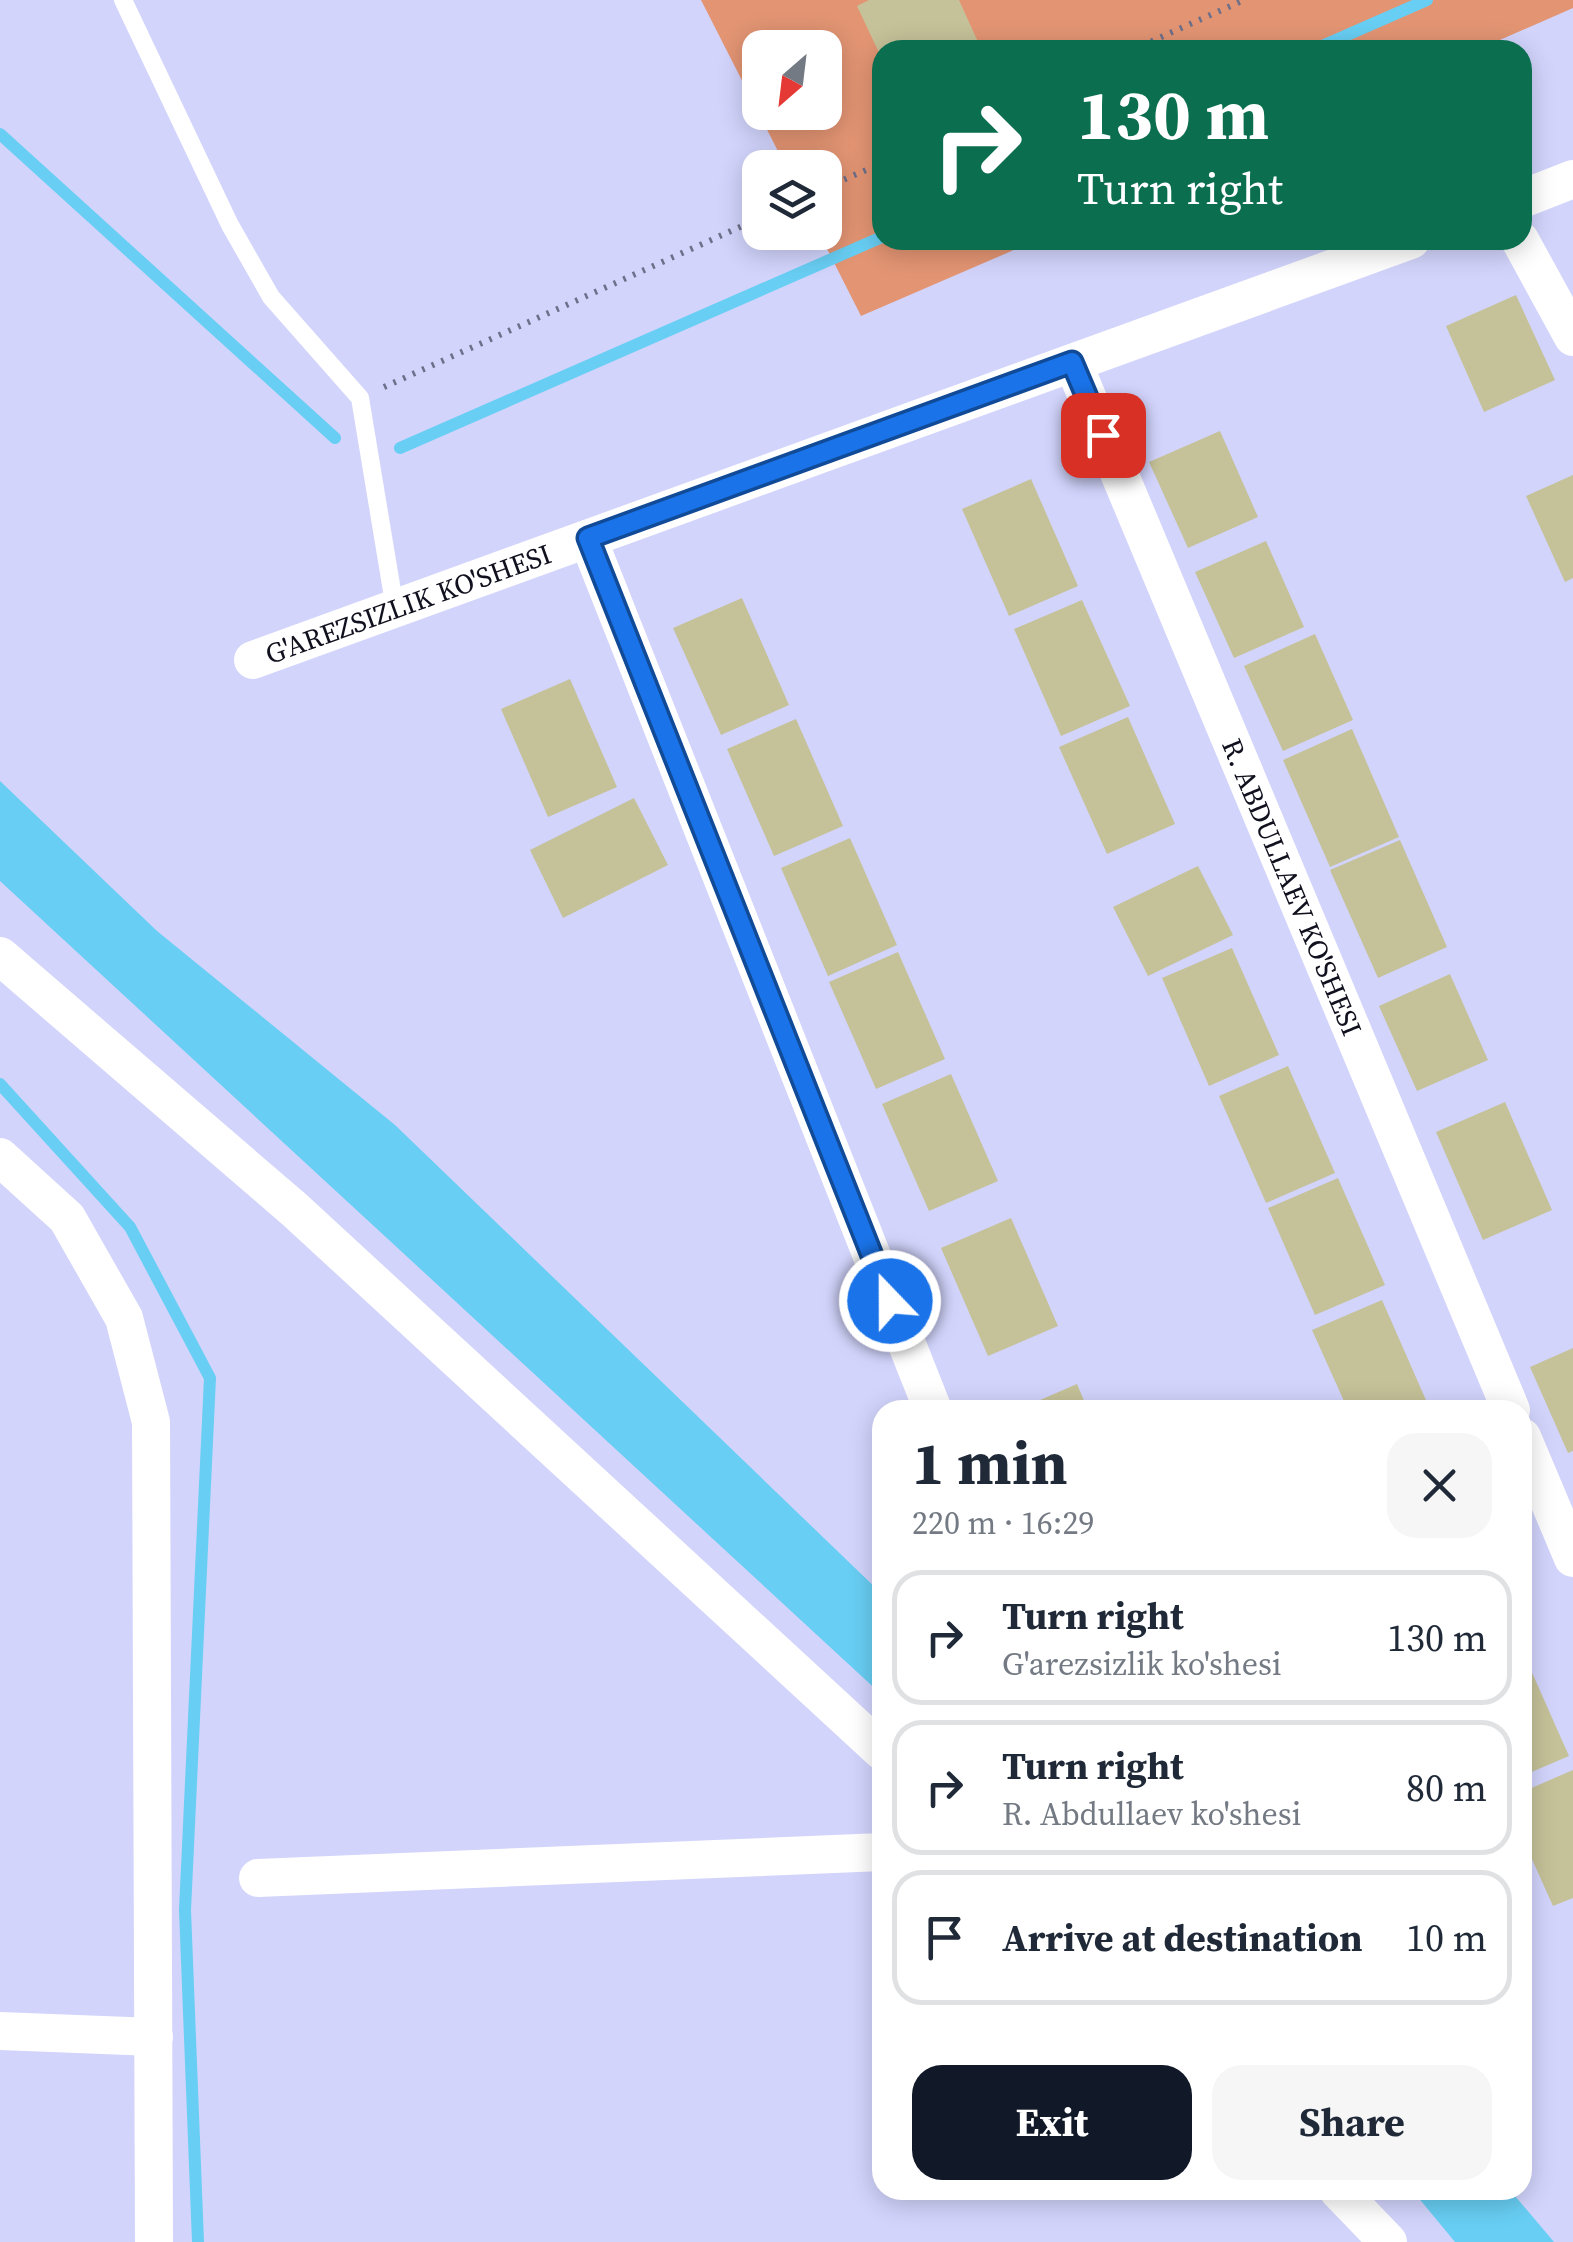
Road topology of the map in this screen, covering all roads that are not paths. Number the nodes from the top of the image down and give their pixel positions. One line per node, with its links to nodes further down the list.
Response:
1 (123, 0): 9 (lane)
2 (1573, 179): 3 (street)
3 (1532, 195)
4 (1382, 250): 7 (street, G'AREZSIZLIK KO'SHESI)
5 (1525, 250): 6 (street)
6 (1573, 337)
7 (1072, 362): 8 (street, G'AREZSIZLIK KO'SHESI); 14 (street, R. ABDULLAEV KO'SHESI)
8 (588, 538): 9 (street, G'AREZSIZLIK KO'SHESI); 13 (street)
9 (394, 609): 10 (street, G'AREZSIZLIK KO'SHESI)
10 (253, 660)
11 (0, 956): 17 (street)
12 (0, 1156): 21 (street)
13 (929, 1400)
14 (1507, 1400)
15 (1532, 1461): 16 (street)
16 (1573, 1558)
17 (872, 1742)
18 (872, 1852): 19 (street)
19 (258, 1878)
20 (0, 2031): 21 (street)
21 (154, 2036): 23 (street)
22 (1348, 2200): 24 (street)
23 (154, 2242)
24 (1388, 2242)

